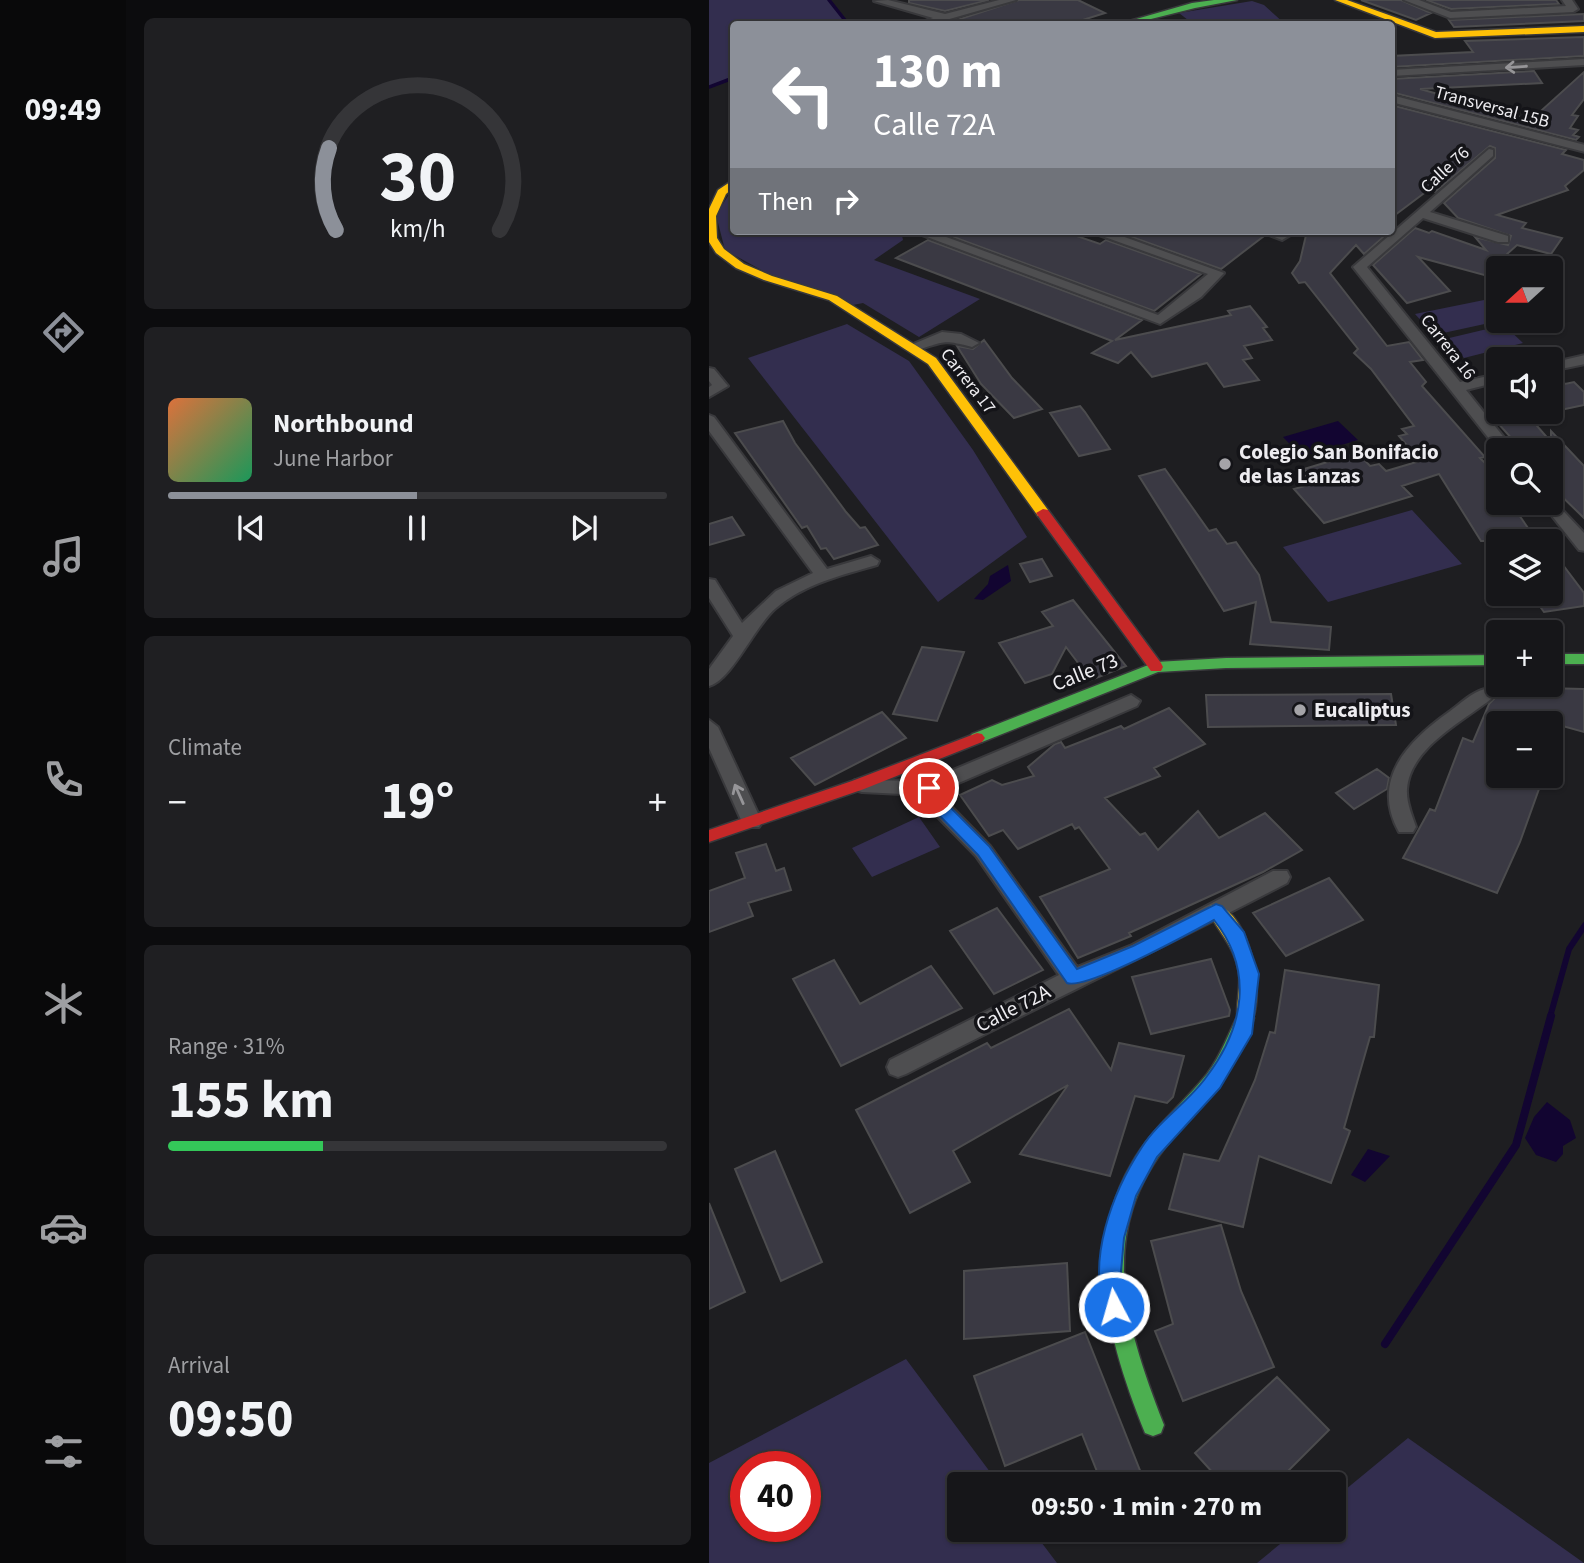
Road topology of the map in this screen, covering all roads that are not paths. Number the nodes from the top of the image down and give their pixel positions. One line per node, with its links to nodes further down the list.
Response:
1 (1010, 0): 8 (street)
2 (1226, 0): 7 (street)
3 (1339, 0): 11 (street)
4 (1409, 0): 5 (street)
5 (1567, 0)
6 (879, 1): 8 (street)
7 (1182, 4): 10 (street)
8 (946, 18): 9 (street)
9 (934, 21)
10 (1132, 21)
11 (1584, 29)
12 (1584, 62): 13 (street, one-way to 13)
13 (1395, 73)
14 (1395, 99): 15 (street, Transversal 15B)
15 (1530, 135): 16 (street, Transversal 15B); 17 (street)
16 (1581, 146)
17 (1516, 148)
18 (1489, 153): 20 (street, Calle 76)
19 (728, 188): 24 (street, Carrera 17)
20 (1423, 214): 23 (street); 25 (street, Calle 76)
21 (929, 235): 22 (street)
22 (1107, 235)
23 (1503, 239)
24 (715, 252): 27 (street, Carrera 17)
25 (1360, 267): 32 (street, Carrera 16)
26 (972, 343): 27 (street)
27 (913, 347): 45 (street, Carrera 17)
28 (1584, 359): 29 (street)
29 (1563, 364)
30 (709, 372): 33 (street)
31 (1486, 381): 32 (street)
32 (1455, 388): 35 (street, Carrera 16)
33 (709, 393)
34 (709, 420): 39 (street)
35 (1496, 438)
36 (1559, 515): 37 (street)
37 (1584, 546)
38 (871, 561): 39 (street)
39 (823, 575): 41 (street)
40 (709, 584): 41 (street)
41 (742, 636): 46 (street)
42 (1563, 659): 43 (street)
43 (1584, 659)
44 (1486, 660): 45 (street, Calle 73)
45 (1156, 667): 50 (street, Calle 73)
46 (709, 680)
47 (1486, 692): 53 (street)
48 (1131, 701): 51 (street)
49 (709, 727): 52 (street, one-way to 49)
50 (858, 785): 51 (street); 52 (street, Calle 73)
51 (929, 788): 57 (street)
52 (752, 822): 54 (street, Calle 73)
53 (1405, 827)
54 (711, 830)
55 (1280, 877): 56 (street, Calle 72A)
56 (1216, 911): 57 (street, Calle 72A); 59 (street)
57 (1073, 978): 58 (street, Calle 72A)
58 (897, 1067)
59 (1153, 1425)

